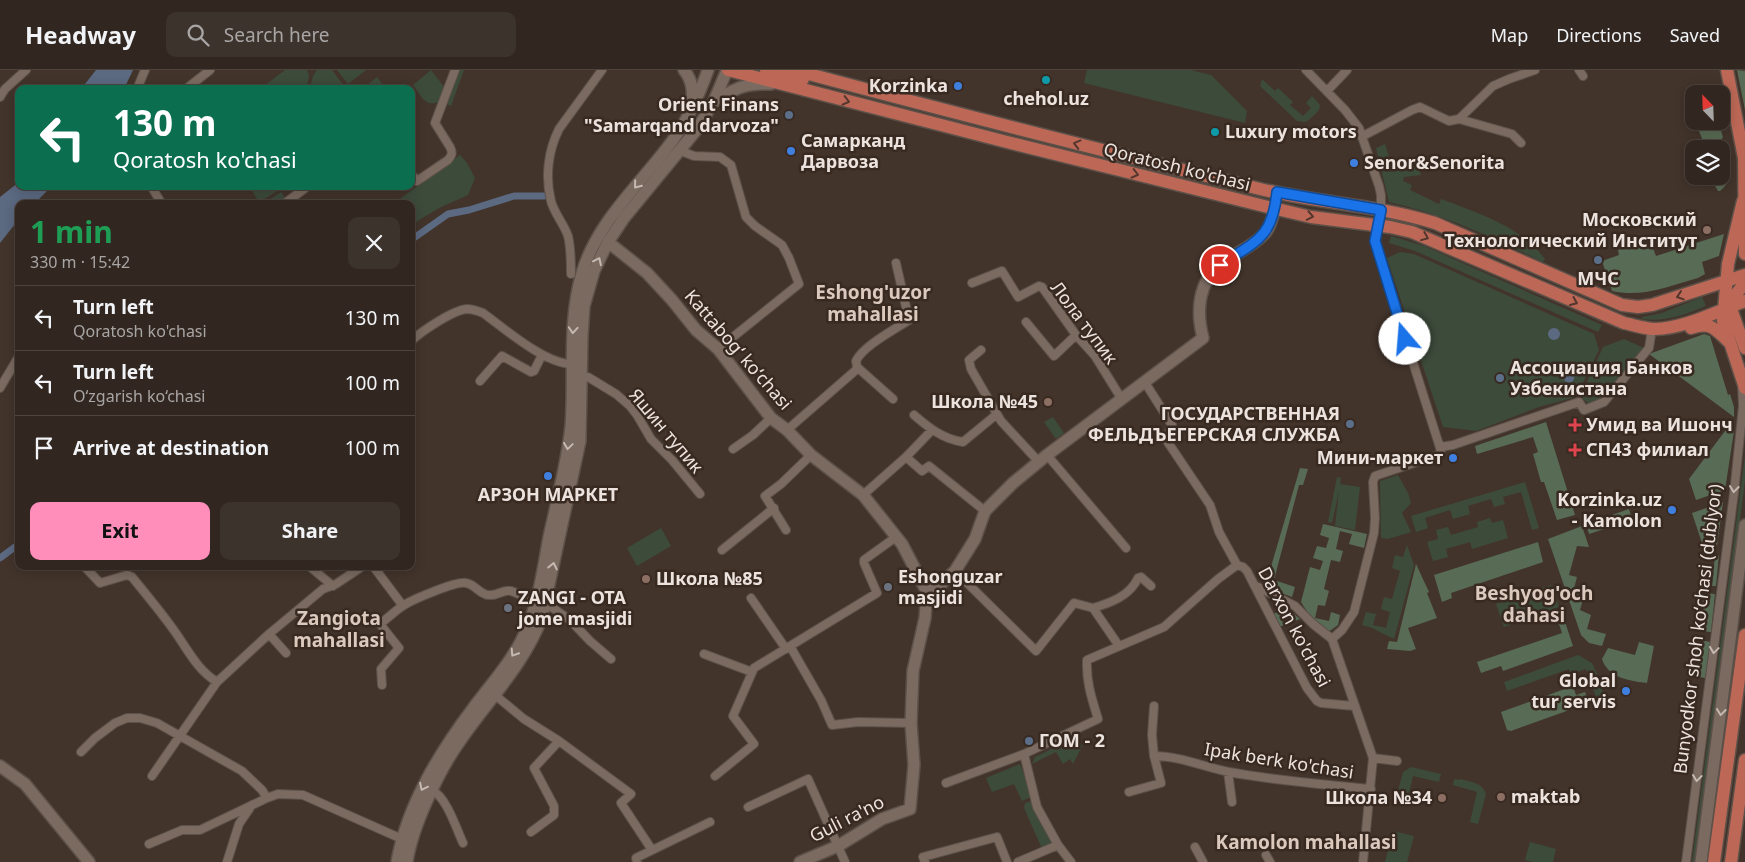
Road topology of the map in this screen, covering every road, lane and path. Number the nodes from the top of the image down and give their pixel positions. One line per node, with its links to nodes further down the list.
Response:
1 (26, 70): 21 (street)
2 (145, 70): 17 (street)
3 (210, 70): 18 (street)
4 (454, 70): 31 (street)
5 (602, 70): 44 (street)
6 (684, 70): 23 (street)
7 (708, 70): 23 (street)
8 (727, 70): 16 (main road, Qoratosh ko'chasi); 22 (street)
9 (766, 70): 19 (main road)
10 (794, 70): 19 (main road, Qoratosh ko'chasi)
11 (1306, 70): 20 (street)
12 (1347, 70): 20 (street)
13 (1535, 70): 24 (street)
14 (1727, 74): 29 (main road)
15 (0, 81): 21 (street)
16 (782, 84): 22 (street); 36 (main road, Qoratosh ko'chasi, one-way to 36)
17 (139, 85)
18 (191, 85)
19 (857, 87): 33 (main road, Qoratosh ko'chasi, one-way to 19)
20 (1327, 91): 25 (street)
21 (2, 94)
22 (714, 100): 27 (street)
23 (689, 116): 28 (street)
24 (1460, 119): 25 (street); 26 (street)
25 (1363, 136): 37 (street)
26 (1521, 143)
27 (681, 151): 30 (street); 59 (street)
28 (660, 158): 30 (street); 63 (street, one-way to 63)
29 (1744, 162): 35 (main road)
30 (669, 166): 39 (street)
31 (415, 179)
32 (303, 190): 34 (street)
33 (1277, 192): 36 (main road); 37 (main road, Qoratosh ko'chasi)
34 (289, 200)
35 (1743, 201): 40 (main road); 43 (main road)
36 (1275, 209): 38 (main road, Qoratosh ko'chasi, one-way to 38); 68 (street)
37 (1381, 210): 38 (main road); 42 (main road, Qoratosh ko'chasi)
38 (1378, 226): 46 (main road, Qoratosh ko'chasi, one-way to 46); 78 (street)
39 (608, 242): 59 (street, Kattabogʻ koʻchasi); 66 (street, one-way to 39)
40 (1745, 254)
41 (896, 263): 64 (street)
42 (1527, 263): 46 (main road); 50 (main road, Qoratosh ko'chasi, one-way to 42)
43 (1728, 264): 47 (main road); 50 (main road)
44 (571, 274)
45 (1745, 275): 47 (main road, Qoratosh ko'chasi)
46 (1520, 278): 54 (main road, Qoratosh ko'chasi, one-way to 54)
47 (1726, 281): 50 (main road, Qoratosh ko'chasi); 52 (main road)
48 (972, 283): 55 (street, Лола тупик)
49 (1745, 283): 52 (main road)
50 (1702, 289): 52 (main road)
51 (1745, 301): 52 (main road)
52 (1727, 304): 54 (main road); 57 (main road); 58 (main road)
53 (1026, 322): 55 (street)
54 (1652, 331): 57 (main road); 78 (street)
55 (1076, 334): 71 (street, Лола тупик)
56 (415, 337): 61 (street)
57 (1730, 342): 65 (main road)
58 (1745, 348)
59 (718, 349): 75 (street, Kattabogʻ koʻchasi)
60 (981, 350): 74 (street)
61 (542, 355): 63 (street); 67 (street)
62 (15, 363): 69 (street)
63 (572, 364): 83 (street, one-way to 83)
64 (857, 367): 72 (street); 76 (street)
65 (1739, 371): 70 (main road); 167 (street, Bunyodkor shoh koʻchasi (dublyor), one-way to 167)
66 (581, 378): 83 (street); 84 (street, Яшин тупик)
67 (480, 381)
68 (1144, 381): 71 (street); 93 (street, Darxon ko'chasi)
69 (0, 387)
70 (1745, 388)
71 (1121, 398): 82 (street)
72 (893, 399)
73 (914, 414): 77 (street)
74 (997, 414): 77 (street); 82 (street)
75 (771, 418): 76 (street, Kattabogʻ koʻchasi); 79 (street)
76 (787, 430): 80 (street, Kattabogʻ koʻchasi)
77 (932, 430): 81 (street)
78 (1440, 447): 109 (street)
79 (733, 450)
80 (811, 455): 85 (street, Kattabogʻ koʻchasi); 86 (street)
81 (906, 457): 85 (street); 87 (street)
82 (1043, 458): 87 (street); 91 (street)
83 (568, 472): 104 (street)
84 (700, 494)
85 (863, 495): 90 (street, Kattabogʻ koʻchasi)
86 (774, 508): 89 (street); 92 (street)
87 (985, 511): 98 (street)
88 (1745, 524): 168 (street, Bunyodkor shoh koʻchasi (dublyor), one-way to 168)
89 (786, 530)
90 (896, 538): 102 (street, Kattabogʻ koʻchasi); 111 (street)
91 (1126, 548)
92 (722, 550)
93 (1237, 565): 99 (street, Darxon ko'chasi); 110 (street)
94 (88, 570): 116 (street)
95 (314, 570): 100 (street)
96 (357, 570): 100 (street)
97 (376, 570): 105 (street)
98 (955, 570): 102 (street); 106 (street)
99 (1254, 585): 109 (street); 120 (street, Darxon ko'chasi)
100 (333, 586): 107 (street)
101 (1151, 586): 106 (street)
102 (927, 592): 121 (street)
103 (751, 598): 111 (street)
104 (541, 602): 105 (street); 114 (street); 118 (street); 146 (street, one-way to 146)
105 (403, 606): 117 (street)
106 (1093, 608): 110 (street)
107 (269, 634): 112 (street); 116 (street)
108 (1745, 635): 135 (main road)
109 (1332, 639): 120 (street, Darxon ko'chasi)
110 (1119, 646): 125 (street)
111 (788, 648): 115 (street); 121 (street)
112 (286, 653)
113 (704, 654): 115 (street)
114 (611, 659)
115 (752, 672): 133 (street)
116 (217, 682): 122 (street)
117 (382, 685)
118 (495, 695): 123 (street); 137 (street)
119 (1154, 706): 126 (street)
120 (1354, 706): 127 (street, Darxon ko'chasi)
121 (911, 723): 151 (street, Guli ra'no)
122 (179, 736): 124 (street); 132 (street); 139 (street)
123 (559, 741): 145 (street); 153 (street)
124 (81, 752)
125 (1024, 754): 134 (street); 150 (street)
126 (1154, 756): 131 (street, Ipak berk ko'chasi); 138 (street)
127 (1373, 758): 129 (street); 136 (street, Darxon ko'chasi)
128 (1745, 760): 147 (main road)
129 (1397, 761)
130 (0, 766): 156 (street)
131 (1228, 772): 136 (street, Ipak berk ko'chasi); 140 (street)
132 (152, 776)
133 (715, 776)
134 (946, 783)
135 (1724, 788): 169 (main road); 170 (main road)
136 (1371, 789): 166 (street, Darxon ko'chasi)
137 (432, 790): 148 (street); 159 (street)
138 (1129, 792)
139 (267, 798): 141 (street); 146 (street)
140 (1232, 802)
141 (253, 804): 149 (street); 157 (street)
142 (748, 807): 151 (street)
143 (1745, 808): 147 (main road)
144 (710, 822): 153 (street)
145 (531, 832)
146 (402, 839): 158 (street)
147 (1734, 839): 171 (main road)
148 (462, 843)
149 (149, 844)
150 (1058, 845): 163 (street); 164 (street)
151 (838, 846): 160 (street, Guli ra'no); 161 (street)
152 (1195, 847): 165 (street)
153 (652, 850): 154 (street)
154 (636, 860)
155 (924, 860): 162 (street)
156 (89, 862)
157 (227, 862)
158 (397, 862)
159 (407, 862)
160 (800, 862)
161 (845, 862)
162 (1008, 862)
163 (1018, 862)
164 (1071, 862)
165 (1203, 862)
166 (1364, 862)
167 (1686, 862)
168 (1701, 862)
169 (1707, 862)
170 (1714, 862)
171 (1731, 862)

